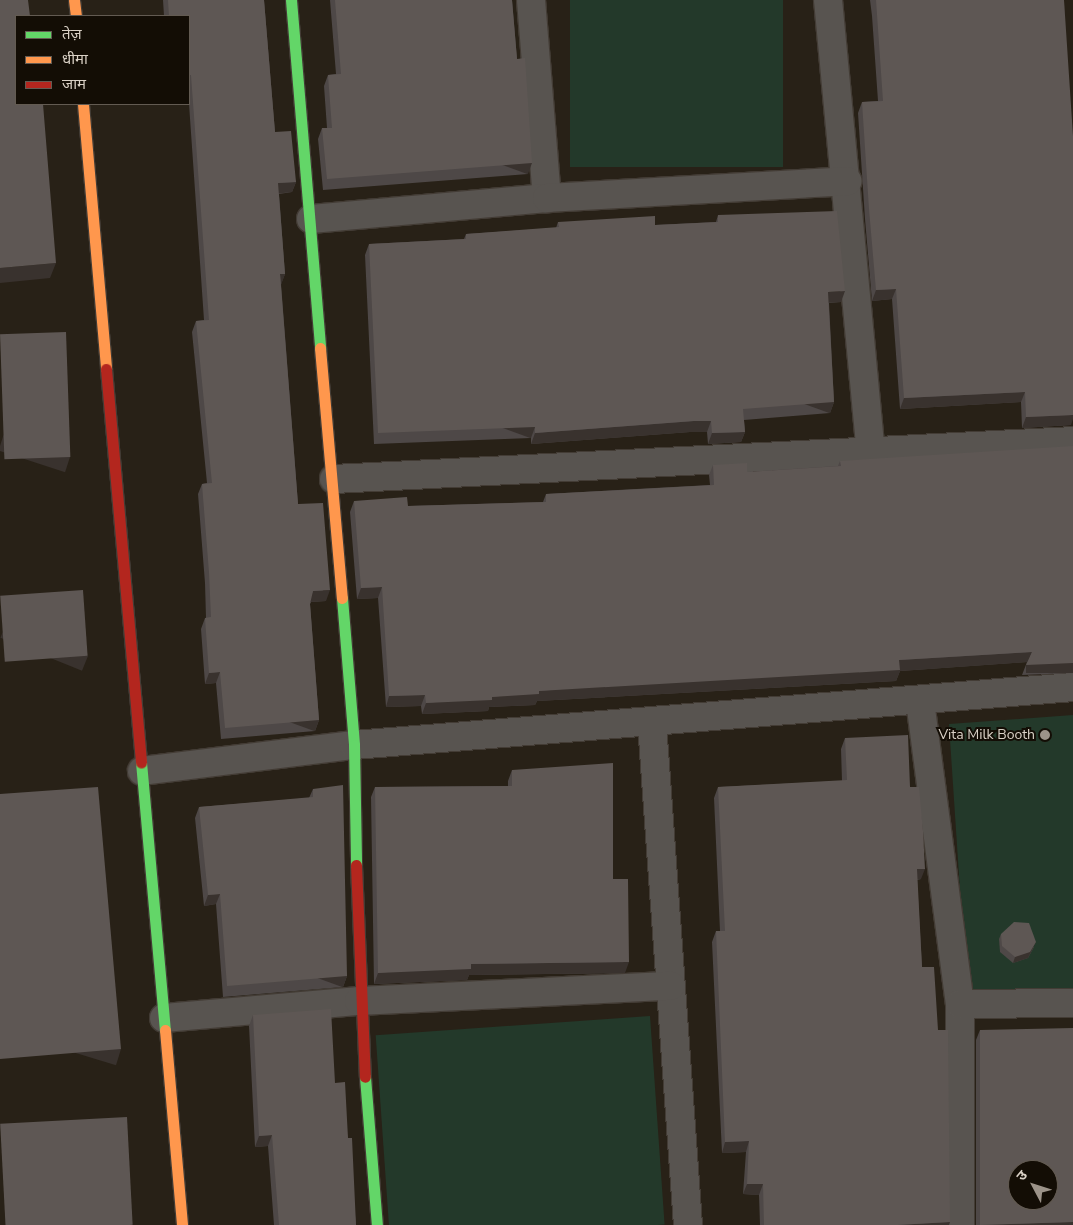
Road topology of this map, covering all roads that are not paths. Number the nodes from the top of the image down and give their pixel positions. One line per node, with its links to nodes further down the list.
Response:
1 (74, 0): 5 (street)
2 (292, 0): 9 (street)
3 (531, 0): 8 (street)
4 (828, 0): 7 (street)
5 (76, 15)
6 (83, 105): 17 (street)
7 (848, 180): 8 (street); 11 (street)
8 (547, 198): 9 (street)
9 (311, 219): 12 (street)
10 (1073, 441): 11 (street)
11 (871, 451): 12 (street)
12 (334, 479): 16 (street)
13 (1073, 687): 14 (street)
14 (920, 700): 15 (street); 21 (street)
15 (652, 724): 16 (street); 18 (street)
16 (354, 745): 17 (street); 19 (street)
17 (142, 771): 22 (street)
18 (671, 986): 19 (street); 25 (street)
19 (359, 1001): 22 (street); 24 (street)
20 (1073, 1003): 21 (street)
21 (960, 1004): 26 (street)
22 (164, 1018): 23 (street)
23 (182, 1225)
24 (377, 1225)
25 (688, 1225)
26 (960, 1225)

